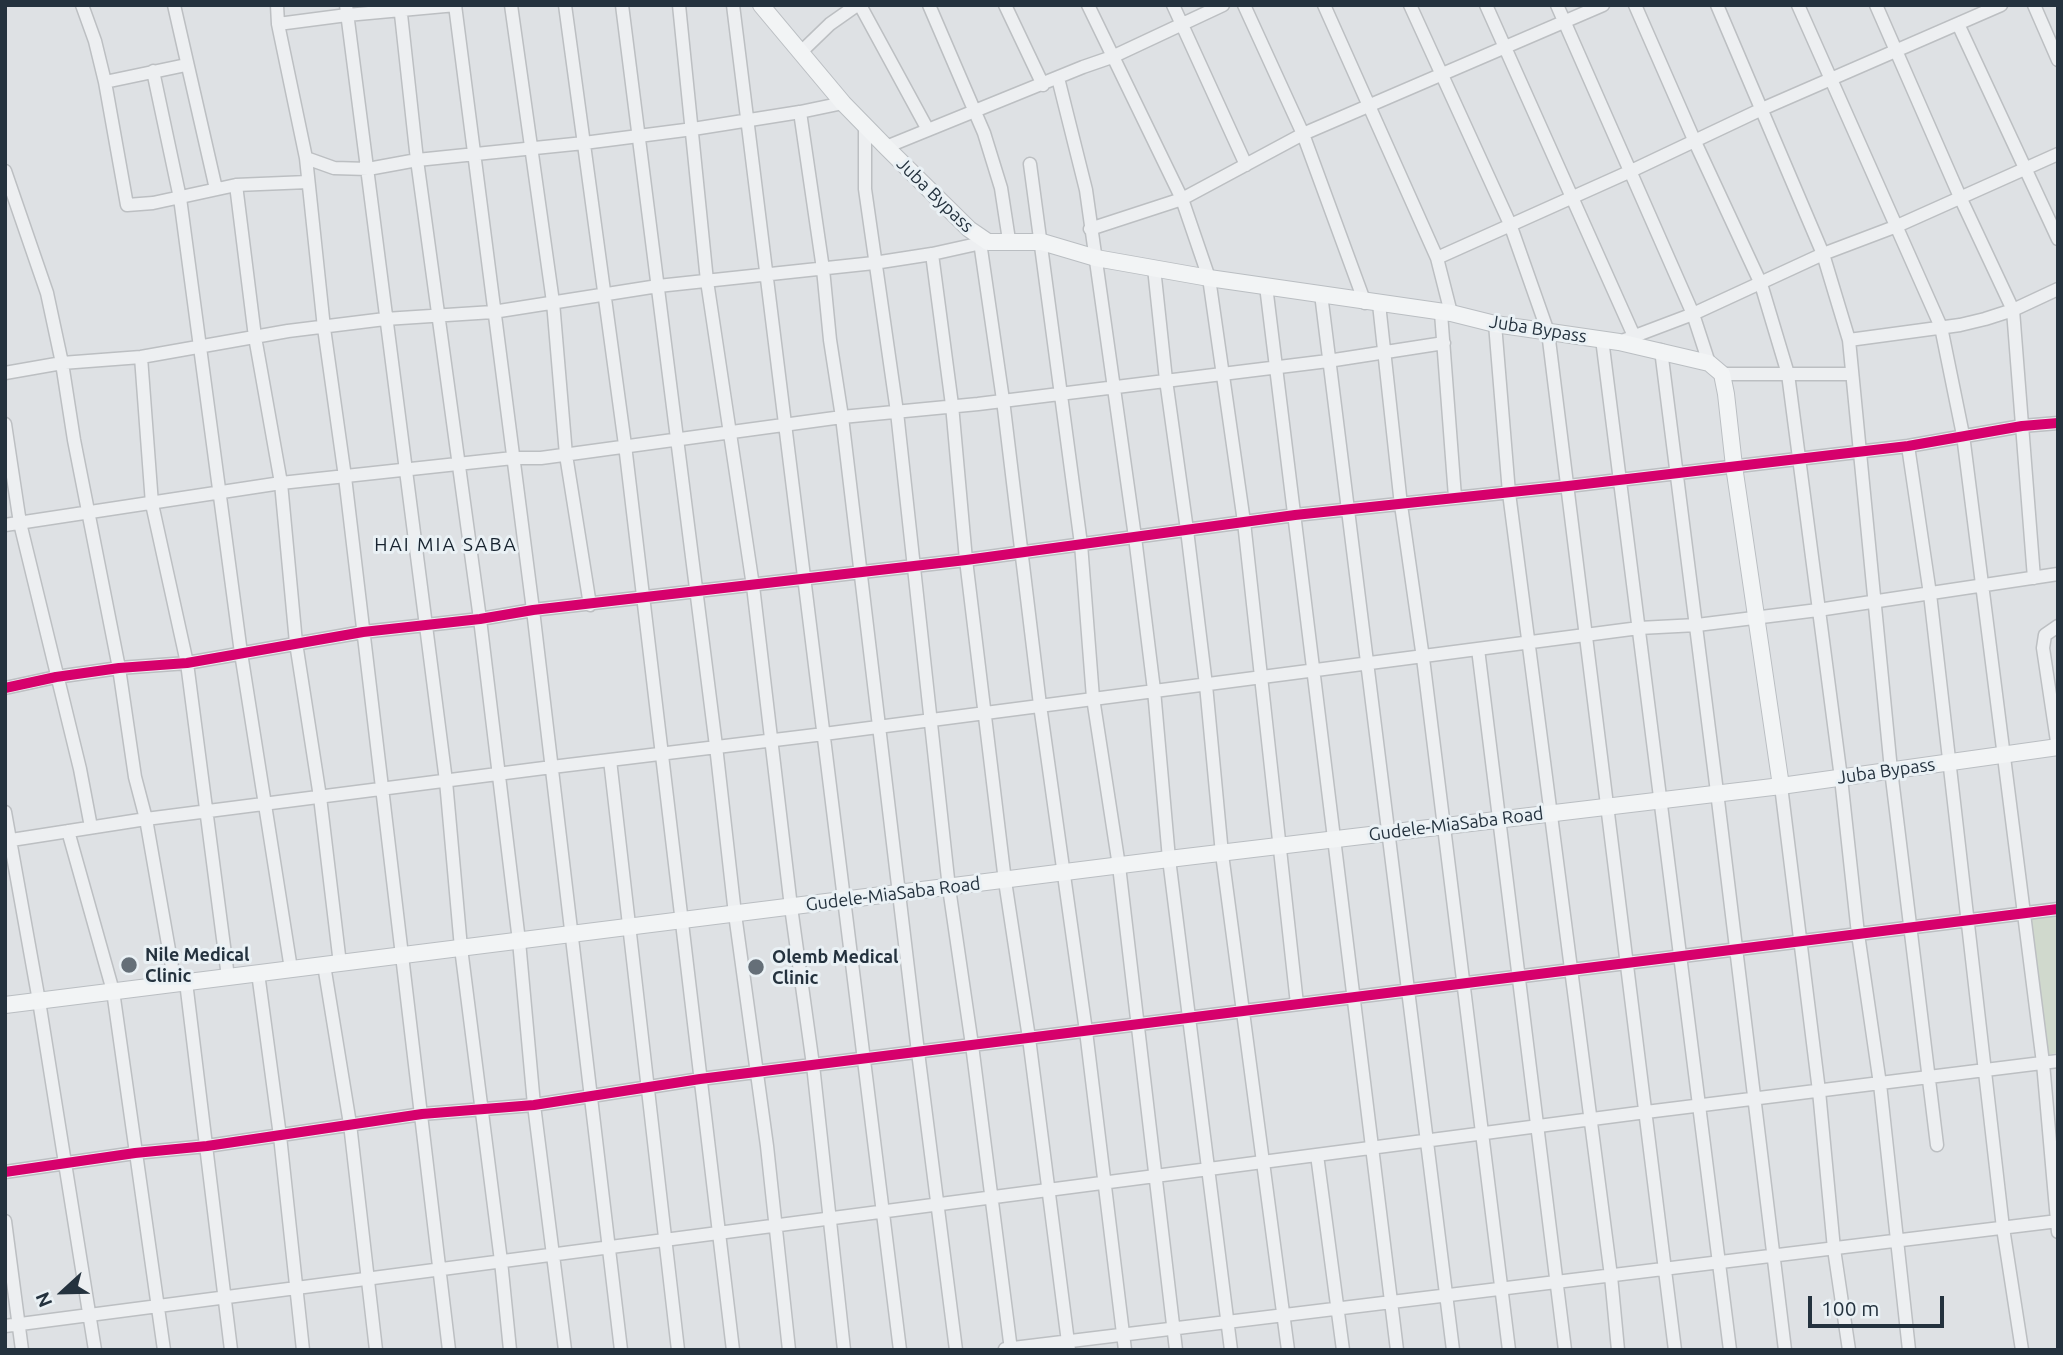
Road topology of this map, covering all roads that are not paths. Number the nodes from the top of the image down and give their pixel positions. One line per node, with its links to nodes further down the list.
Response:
1 (82, 5): 45 (street)
2 (174, 5): 40 (street)
3 (277, 5): 32 (street)
4 (455, 5): 29 (street); 63 (street)
5 (511, 5): 61 (street)
6 (565, 5): 59 (street)
7 (622, 5): 57 (street)
8 (679, 5): 54 (street)
9 (733, 5): 52 (street)
10 (761, 5): 37 (main road, Juba Bypass)
11 (858, 5): 37 (street); 55 (street)
12 (929, 5): 49 (street)
13 (1005, 5): 46 (street)
14 (1088, 5): 38 (street)
15 (1173, 5): 34 (street)
16 (1223, 5): 34 (street)
17 (1244, 5): 56 (street)
18 (1324, 5): 48 (street)
19 (1410, 5): 42 (street)
20 (1486, 5): 35 (street)
21 (1557, 5): 31 (street)
22 (1603, 5): 31 (street)
23 (1635, 5): 58 (street)
24 (1717, 5): 50 (street)
25 (1798, 5): 44 (street)
26 (1876, 5): 36 (street)
27 (2001, 5): 33 (street)
28 (2034, 5): 39 (street)
29 (400, 8): 30 (street); 65 (street)
30 (346, 10): 32 (street); 69 (street)
31 (1564, 22): 35 (street); 71 (street)
32 (278, 24): 64 (street)
33 (1958, 24): 36 (street); 68 (street)
34 (1182, 25): 38 (street); 67 (street)
35 (1505, 48): 42 (street); 75 (street)
36 (1896, 51): 44 (street); 76 (street)
37 (801, 52): 47 (main road, Juba Bypass)
38 (1112, 58): 43 (street); 78 (street)
39 (2058, 60)
40 (186, 65): 41 (street); 74 (street)
41 (153, 71): 45 (street); 77 (street)
42 (1444, 75): 48 (street); 81 (street)
43 (1058, 78): 46 (street); 83 (street)
44 (1831, 79): 50 (street); 82 (street)
45 (105, 82): 77 (street)
46 (1043, 85): 49 (street)
47 (844, 103): 51 (street); 53 (main road, Juba Bypass)
48 (1368, 107): 56 (street); 91 (street)
49 (975, 110): 55 (street); 85 (street)
50 (1762, 110): 58 (street); 89 (street)
51 (800, 112): 52 (street); 94 (street)
52 (749, 120): 54 (street); 95 (street)
53 (865, 124): 60 (main road, Juba Bypass); 92 (street)
54 (693, 129): 57 (street); 97 (street)
55 (928, 130): 60 (street)
56 (1303, 134): 67 (street); 105 (street)
57 (639, 135): 59 (street); 99 (street)
58 (1695, 142): 71 (street); 98 (street)
59 (584, 143): 61 (street); 102 (street)
60 (886, 147): 86 (main road, Juba Bypass)
61 (531, 149): 63 (street); 104 (street)
62 (2058, 154): 68 (street)
63 (475, 155): 65 (street); 107 (street)
64 (306, 158): 69 (street); 72 (street)
65 (417, 160): 69 (street); 109 (street)
66 (1030, 164): 87 (street)
67 (1247, 164): 78 (street)
68 (2025, 167): 76 (street); 84 (street)
69 (368, 169): 111 (street)
70 (5, 171): 79 (street)
71 (1631, 171): 75 (street); 110 (street)
72 (308, 183): 73 (street); 114 (street)
73 (236, 184): 74 (street); 116 (street)
74 (216, 189): 77 (street)
75 (1571, 197): 81 (street); 117 (street)
76 (1960, 197): 82 (street); 106 (street)
77 (180, 198): 120 (street)
78 (1182, 199): 83 (street); 96 (street)
79 (19, 207): 80 (street); 125 (street)
80 (5, 211)
81 (1510, 225): 91 (street); 115 (street)
82 (1897, 226): 89 (street); 113 (street)
83 (1090, 229): 90 (street)
84 (2058, 239)
85 (1009, 240): 86 (main road, Juba Bypass); 87 (main road, Juba Bypass)
86 (984, 242): 88 (street); 136 (street)
87 (1042, 242): 90 (main road, Juba Bypass); 135 (street)
88 (932, 254): 92 (street); 137 (street)
89 (1823, 254): 98 (street); 118 (street)
90 (1096, 258): 93 (main road, Juba Bypass); 134 (street)
91 (1437, 258): 108 (street)
92 (874, 263): 94 (street); 138 (street)
93 (1154, 268): 96 (main road, Juba Bypass); 133 (street)
94 (823, 269): 95 (street); 139 (street)
95 (767, 274): 97 (street); 142 (street)
96 (1209, 278): 100 (main road, Juba Bypass); 129 (street)
97 (707, 281): 99 (street); 144 (street)
98 (1761, 284): 110 (street); 131 (street)
99 (658, 286): 102 (street); 146 (street)
100 (1266, 286): 103 (main road, Juba Bypass); 127 (street)
101 (2058, 289): 106 (street)
102 (605, 294): 104 (street); 147 (street)
103 (1321, 294): 105 (main road, Juba Bypass); 124 (street)
104 (553, 302): 107 (street); 150 (street)
105 (1372, 303): 108 (main road, Juba Bypass); 122 (street)
106 (2013, 310): 113 (street); 143 (street)
107 (493, 312): 109 (street); 151 (street)
108 (1446, 313): 112 (main road, Juba Bypass); 119 (street)
109 (438, 314): 111 (street); 153 (street)
110 (1693, 314): 117 (street); 126 (street)
111 (385, 319): 114 (street); 155 (street)
112 (1495, 324): 115 (main road, Juba Bypass); 161 (street)
113 (1941, 327): 118 (street); 145 (street)
114 (324, 328): 116 (street); 157 (street)
115 (1548, 332): 117 (main road, Juba Bypass); 160 (street)
116 (255, 337): 120 (street); 159 (street)
117 (1618, 339): 121 (main road, Juba Bypass); 158 (street)
118 (1849, 340): 132 (street)
119 (1444, 343): 122 (street); 163 (street)
120 (202, 348): 123 (street); 162 (street)
121 (1661, 351): 126 (main road, Juba Bypass); 156 (street)
122 (1385, 352): 124 (street); 165 (street)
123 (141, 357): 125 (street); 164 (street)
124 (1328, 361): 127 (street); 166 (street)
125 (62, 363): 128 (street); 167 (street)
126 (1709, 363): 130 (main road, Juba Bypass)
127 (1276, 367): 129 (street); 168 (street)
128 (5, 373)
129 (1222, 373): 133 (street); 169 (street)
130 (1722, 374): 131 (street); 154 (main road)
131 (1788, 374): 132 (street); 152 (street)
132 (1851, 374): 149 (street)
133 (1166, 380): 134 (street); 172 (street)
134 (1113, 386): 135 (street); 173 (street)
135 (1062, 393): 136 (street); 174 (street)
136 (1003, 400): 137 (street); 175 (street)
137 (952, 405): 138 (street); 176 (street)
138 (897, 412): 139 (street); 177 (street)
139 (842, 417): 142 (street); 178 (street)
140 (5, 424): 170 (street)
141 (2058, 424): 143 (street)
142 (786, 425): 144 (street); 181 (street)
143 (2022, 426): 145 (street); 180 (street)
144 (730, 432): 146 (street); 182 (street)
145 (1963, 435): 148 (street); 183 (street)
146 (676, 440): 147 (street); 184 (street)
147 (625, 446): 150 (street); 186 (street)
148 (1908, 446): 149 (street); 185 (street)
149 (1858, 450): 152 (street); 187 (street)
150 (566, 455): 151 (street); 188 (street)
151 (513, 458): 153 (street); 189 (street)
152 (1800, 459): 154 (street); 190 (street)
153 (458, 465): 155 (street); 192 (street)
154 (1734, 466): 156 (street); 191 (main road)
155 (405, 471): 157 (street); 193 (street)
156 (1677, 473): 158 (street); 194 (street)
157 (345, 477): 159 (street); 197 (street)
158 (1620, 480): 160 (street); 196 (street)
159 (281, 484): 162 (street); 200 (street)
160 (1568, 486): 161 (street); 198 (street)
161 (1509, 493): 163 (street); 199 (street)
162 (219, 494): 164 (street); 202 (street)
163 (1455, 497): 165 (street)
164 (152, 504): 167 (street); 204 (street)
165 (1401, 505): 166 (street); 203 (street)
166 (1349, 510): 168 (street); 205 (street)
167 (88, 512): 170 (street); 206 (street)
168 (1295, 515): 169 (street); 207 (street)
169 (1244, 522): 172 (street); 209 (street)
170 (20, 523): 171 (street); 208 (street)
171 (5, 525)
172 (1188, 530): 173 (street); 210 (street)
173 (1135, 537): 174 (street); 212 (street)
174 (1081, 544): 175 (street); 213 (street)
175 (1021, 553): 176 (street); 214 (street)
176 (966, 560): 177 (street); 215 (street)
177 (915, 565): 178 (street); 216 (street)
178 (859, 572): 181 (street); 217 (street)
179 (2058, 573): 180 (street)
180 (2034, 578): 183 (street)
181 (805, 579): 182 (street); 218 (street)
182 (753, 586): 184 (street); 219 (street)
183 (1981, 586): 185 (street); 223 (street)
184 (696, 592): 186 (street); 220 (street)
185 (1930, 594): 187 (street); 225 (street)
186 (643, 599): 188 (street); 222 (street)
187 (1874, 602): 190 (street); 227 (street)
188 (590, 605): 189 (street)
189 (533, 610): 192 (street); 226 (street)
190 (1818, 610): 191 (street); 229 (street)
191 (1757, 618): 194 (street); 231 (main road)
192 (480, 619): 193 (street); 228 (street)
193 (426, 625): 197 (street); 230 (street)
194 (1697, 625): 196 (street); 233 (street)
195 (2058, 626): 221 (street)
196 (1639, 628): 198 (street); 235 (street)
197 (363, 632): 200 (street); 232 (street)
198 (1586, 635): 199 (street); 237 (street)
199 (1528, 642): 201 (street); 240 (street)
200 (296, 643): 202 (street); 234 (street)
201 (1478, 649): 203 (street); 242 (street)
202 (241, 653): 204 (street); 236 (street)
203 (1423, 657): 205 (street); 243 (street)
204 (187, 663): 206 (street); 238 (street)
205 (1369, 663): 207 (street); 246 (street)
206 (119, 668): 208 (street); 241 (street)
207 (1314, 670): 209 (street); 247 (street)
208 (56, 677): 211 (street); 244 (street)
209 (1260, 677): 210 (street); 249 (street)
210 (1206, 685): 212 (street); 250 (street)
211 (5, 688)
212 (1154, 690): 213 (street); 251 (street)
213 (1093, 698): 214 (street); 252 (street)
214 (1040, 705): 215 (street); 253 (street)
215 (985, 712): 216 (street); 254 (street)
216 (930, 719): 217 (street); 255 (street)
217 (879, 725): 218 (street); 256 (street)
218 (824, 734): 219 (street); 257 (street)
219 (771, 739): 220 (street); 258 (street)
220 (716, 746): 222 (street); 260 (street)
221 (2058, 747): 223 (main road, Juba Bypass)
222 (663, 753): 224 (street); 262 (street)
223 (2003, 755): 225 (main road, Juba Bypass); 261 (street)
224 (610, 760): 226 (street); 264 (street)
225 (1949, 762): 227 (main road, Juba Bypass); 263 (street)
226 (552, 767): 228 (street); 266 (street)
227 (1891, 771): 229 (main road, Juba Bypass); 265 (street)
228 (498, 774): 230 (street); 268 (street)
229 (1840, 778): 231 (main road, Juba Bypass); 267 (street)
230 (446, 780): 232 (street); 270 (street)
231 (1781, 786): 233 (main road, Gudele-MiaSaba Road); 269 (street)
232 (382, 789): 234 (street); 272 (street)
233 (1717, 792): 235 (main road, Gudele-MiaSaba Road); 271 (street)
234 (320, 796): 236 (street); 275 (street)
235 (1661, 799): 237 (main road, Gudele-MiaSaba Road); 273 (street)
236 (264, 804): 238 (street); 276 (street)
237 (1608, 806): 240 (main road, Gudele-MiaSaba Road); 274 (street)
238 (206, 811): 241 (street); 279 (street)
239 (5, 812): 248 (street)
240 (1550, 813): 242 (main road, Gudele-MiaSaba Road); 277 (street)
241 (146, 819): 244 (street); 281 (street)
242 (1499, 819): 243 (main road, Gudele-MiaSaba Road); 280 (street)
243 (1444, 826): 246 (main road, Gudele-MiaSaba Road); 282 (street)
244 (91, 827): 245 (street)
245 (68, 831): 248 (street); 284 (street)
246 (1390, 833): 247 (main road, Gudele-MiaSaba Road); 283 (street)
247 (1335, 839): 249 (main road, Gudele-MiaSaba Road); 285 (street)
248 (7, 841): 286 (street)
249 (1278, 847): 250 (main road, Gudele-MiaSaba Road); 287 (street)
250 (1222, 853): 251 (main road, Gudele-MiaSaba Road); 289 (street)
251 (1169, 859): 252 (main road, Gudele-MiaSaba Road); 290 (street)
252 (1119, 866): 253 (main road, Gudele-MiaSaba Road); 291 (street)
253 (1064, 873): 254 (main road, Gudele-MiaSaba Road); 292 (street)
254 (1005, 881): 255 (main road, Gudele-MiaSaba Road); 293 (street)
255 (948, 888): 256 (main road, Gudele-MiaSaba Road); 294 (street)
256 (899, 894): 257 (main road, Gudele-MiaSaba Road); 295 (street)
257 (845, 900): 258 (main road, Gudele-MiaSaba Road); 296 (street)
258 (791, 907): 260 (main road, Gudele-MiaSaba Road); 299 (street)
259 (2058, 909): 261 (street)
260 (735, 914): 262 (main road, Gudele-MiaSaba Road); 301 (street)
261 (2024, 914): 263 (street); 298 (street)
262 (680, 921): 264 (main road, Gudele-MiaSaba Road); 303 (street)
263 (1968, 921): 265 (street); 300 (street)
264 (627, 928): 266 (main road, Gudele-MiaSaba Road); 305 (street)
265 (1912, 929): 267 (street); 302 (street)
266 (572, 934): 268 (main road, Gudele-MiaSaba Road); 307 (street)
267 (1858, 934): 269 (street); 304 (street)
268 (519, 940): 270 (main road, Gudele-MiaSaba Road); 309 (street)
269 (1801, 941): 271 (street); 306 (street)
270 (461, 948): 272 (main road, Gudele-MiaSaba Road); 311 (street)
271 (1735, 949): 273 (street); 308 (street)
272 (402, 956): 275 (main road, Gudele-MiaSaba Road); 313 (street)
273 (1681, 956): 274 (street); 310 (street)
274 (1627, 963): 277 (street); 312 (street)
275 (332, 965): 276 (main road, Gudele-MiaSaba Road); 315 (street)
276 (291, 969): 278 (main road, Gudele-MiaSaba Road)
277 (1571, 970): 280 (street); 314 (street)
278 (258, 973): 279 (main road, Gudele-MiaSaba Road); 318 (street)
279 (228, 977): 281 (main road, Gudele-MiaSaba Road)
280 (1518, 977): 282 (street); 316 (street)
281 (181, 983): 284 (main road, Gudele-MiaSaba Road); 321 (street)
282 (1464, 984): 283 (street); 317 (street)
283 (1409, 991): 285 (street); 319 (street)
284 (113, 992): 286 (main road, Gudele-MiaSaba Road); 323 (street)
285 (1354, 997): 287 (street); 322 (street)
286 (39, 1001): 288 (main road, Gudele-MiaSaba Road); 326 (street)
287 (1297, 1004): 289 (street)
288 (5, 1005)
289 (1242, 1011): 290 (street); 325 (street)
290 (1190, 1018): 291 (street); 327 (street)
291 (1137, 1024): 292 (street); 329 (street)
292 (1086, 1031): 293 (street); 330 (street)
293 (1029, 1038): 294 (street); 331 (street)
294 (972, 1045): 295 (street); 332 (street)
295 (918, 1052): 296 (street); 333 (street)
296 (864, 1059): 299 (street); 334 (street)
297 (2058, 1061): 298 (street)
298 (2043, 1063): 300 (street); 338 (street)
299 (813, 1065): 301 (street); 335 (street)
300 (1985, 1071): 302 (street); 339 (street)
301 (756, 1073): 303 (street); 337 (street)
302 (1928, 1077): 304 (street); 320 (street)
303 (700, 1079): 305 (street); 340 (street)
304 (1880, 1084): 306 (street); 342 (street)
305 (649, 1086): 307 (street); 341 (street)
306 (1819, 1091): 308 (street); 344 (street)
307 (593, 1097): 309 (street); 343 (street)
308 (1755, 1099): 310 (street); 346 (street)
309 (534, 1105): 311 (street); 345 (street)
310 (1699, 1105): 312 (street); 348 (street)
311 (480, 1110): 313 (street); 347 (street)
312 (1646, 1112): 314 (street); 350 (street)
313 (422, 1114): 315 (street); 349 (street)
314 (1590, 1119): 316 (street); 351 (street)
315 (350, 1124): 318 (street); 352 (street)
316 (1537, 1126): 317 (street); 353 (street)
317 (1482, 1133): 319 (street); 355 (street)
318 (280, 1136): 321 (street); 354 (street)
319 (1427, 1140): 322 (street); 356 (street)
320 (1937, 1145)
321 (207, 1146): 323 (street); 357 (street)
322 (1373, 1147): 324 (street); 358 (street)
323 (135, 1153): 326 (street); 359 (street)
324 (1317, 1154): 325 (street); 360 (street)
325 (1262, 1162): 327 (street); 362 (street)
326 (65, 1164): 328 (street); 361 (street)
327 (1210, 1168): 329 (street); 363 (street)
328 (5, 1172)
329 (1156, 1175): 330 (street); 365 (street)
330 (1106, 1182): 331 (street); 366 (street)
331 (1050, 1189): 332 (street); 367 (street)
332 (990, 1197): 333 (street); 368 (street)
333 (937, 1204): 334 (street); 384 (street)
334 (883, 1211): 335 (street); 383 (street)
335 (830, 1218): 337 (street); 382 (street)
336 (5, 1221): 364 (street)
337 (775, 1225): 340 (street); 381 (street)
338 (2057, 1225): 339 (street)
339 (2003, 1228): 342 (street); 400 (street)
340 (720, 1232): 341 (street); 380 (street)
341 (666, 1240): 343 (street); 379 (street)
342 (1896, 1241): 344 (street); 399 (street)
343 (609, 1247): 345 (street); 378 (street)
344 (1834, 1249): 346 (street); 398 (street)
345 (554, 1254): 347 (street); 377 (street)
346 (1772, 1256): 348 (street); 397 (street)
347 (501, 1261): 349 (street); 376 (street)
348 (1719, 1263): 350 (street); 396 (street)
349 (440, 1269): 352 (street); 375 (street)
350 (1665, 1269): 351 (street); 395 (street)
351 (1611, 1276): 353 (street); 394 (street)
352 (367, 1278): 354 (street); 374 (street)
353 (1557, 1282): 355 (street); 393 (street)
354 (296, 1288): 357 (street); 373 (street)
355 (1502, 1289): 356 (street); 392 (street)
356 (1447, 1296): 358 (street); 391 (street)
357 (224, 1297): 359 (street); 372 (street)
358 (1391, 1303): 360 (street); 390 (street)
359 (158, 1306): 361 (street); 371 (street)
360 (1336, 1309): 362 (street); 389 (street)
361 (89, 1315): 364 (street); 370 (street)
362 (1283, 1316): 363 (street); 388 (street)
363 (1228, 1322): 365 (street); 387 (street)
364 (12, 1325): 369 (street)
365 (1173, 1329): 366 (street); 386 (street)
366 (1124, 1335): 367 (street); 385 (street)
367 (1068, 1346): 368 (street)
368 (1008, 1349)
369 (22, 1350)
370 (95, 1350)
371 (164, 1350)
372 (231, 1350)
373 (303, 1350)
374 (376, 1350)
375 (449, 1350)
376 (510, 1350)
377 (565, 1350)
378 (621, 1350)
379 (678, 1350)
380 (733, 1350)
381 (789, 1350)
382 (844, 1350)
383 (900, 1350)
384 (956, 1350)
385 (1125, 1350)
386 (1176, 1350)
387 (1231, 1350)
388 (1287, 1350)
389 (1343, 1350)
390 (1397, 1350)
391 (1453, 1350)
392 (1509, 1350)
393 (1565, 1350)
394 (1618, 1350)
395 (1675, 1350)
396 (1730, 1350)
397 (1785, 1350)
398 (1849, 1350)
399 (1909, 1350)
400 (2022, 1350)

